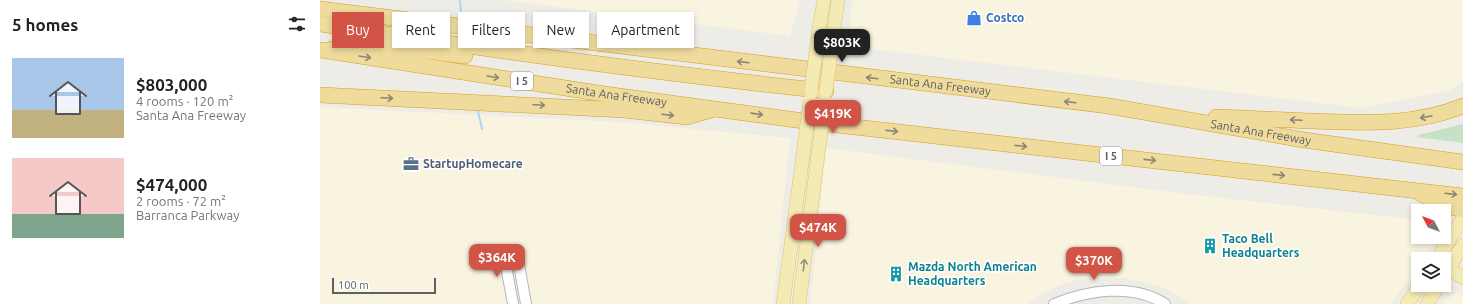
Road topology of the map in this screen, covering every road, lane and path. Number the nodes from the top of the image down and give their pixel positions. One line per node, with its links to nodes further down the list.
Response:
1 (824, 0): 8 (main road, bridge)
2 (838, 0): 8 (main road, bridge)
3 (320, 9): 9 (highway, Santa Ana Freeway, one-way to 3)
4 (320, 24): 6 (highway)
5 (323, 50): 6 (highway); 11 (highway, Santa Ana Freeway / I 5, one-way to 11)
6 (690, 79): 8 (highway)
7 (320, 94): 11 (highway, one-way to 11)
8 (818, 96): 27 (main road, bridge); 28 (main road, one-way to 8, bridge)
9 (1109, 106): 10 (highway, one-way to 9); 12 (highway, Santa Ana Freeway)
10 (1463, 106)
11 (718, 108): 15 (highway, Santa Ana Freeway / I 5, one-way to 15)
12 (1301, 139): 13 (highway); 14 (highway, Santa Ana Freeway)
13 (1463, 154)
14 (1463, 162)
15 (1411, 189): 16 (highway, Santa Ana Freeway / I 5, one-way to 16); 17 (highway)
16 (1463, 196)
17 (1462, 217): 19 (main road)
18 (1463, 245): 20 (main road)
19 (1441, 252)
20 (1451, 262)
21 (1451, 273): 22 (main road)
22 (1463, 278)
23 (1415, 292): 31 (main road)
24 (1435, 292): 32 (main road)
25 (513, 304): 26 (street)
26 (526, 304)
27 (783, 304)
28 (799, 304)
29 (1054, 304): 30 (street)
30 (1165, 304)
31 (1407, 304)
32 (1427, 304)

